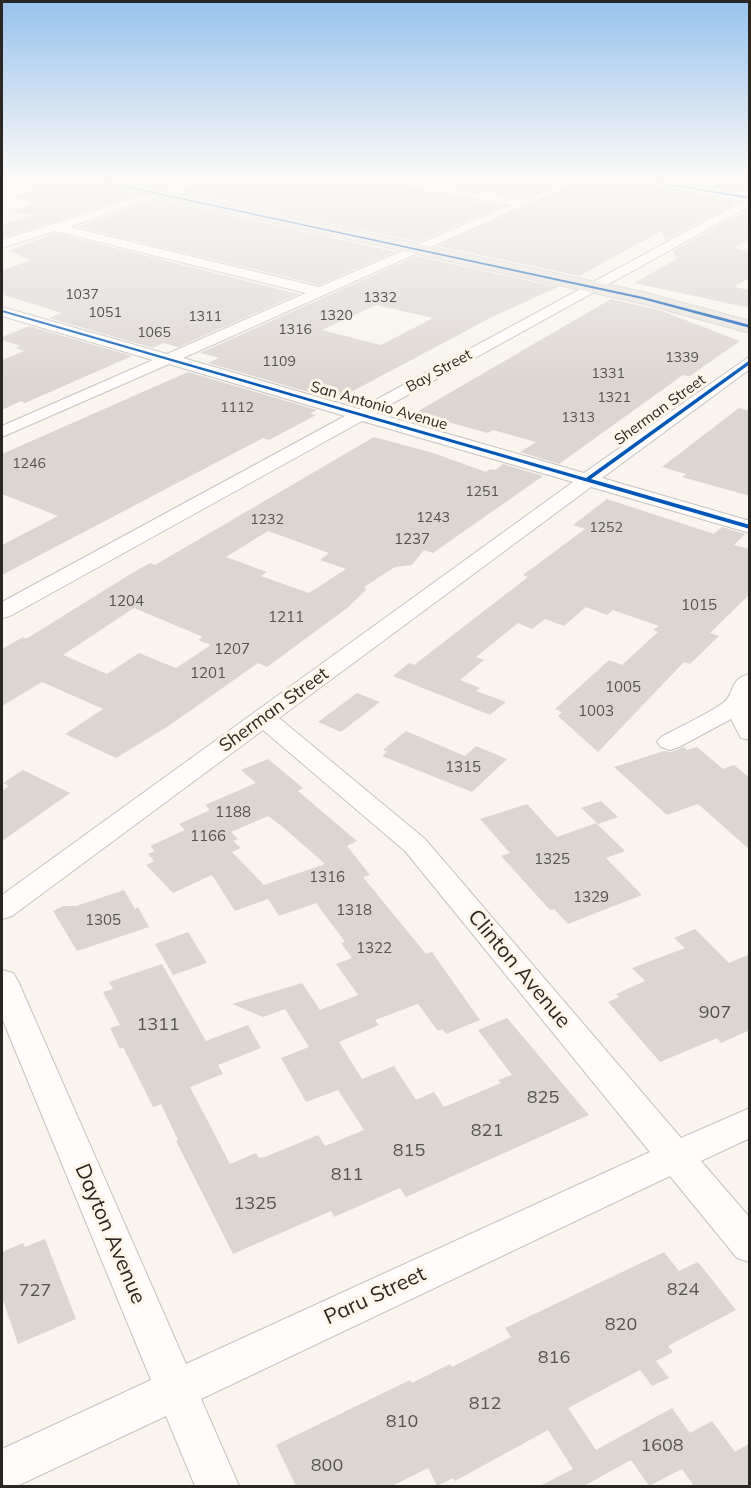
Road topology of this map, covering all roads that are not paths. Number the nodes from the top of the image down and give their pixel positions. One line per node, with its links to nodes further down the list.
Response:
1 (142, 248): 5 (street)
2 (661, 248): 4 (street, Bay Street)
3 (418, 249): 4 (main road); 5 (street)
4 (592, 287): 8 (main road); 15 (street, Bay Street)
5 (320, 292): 13 (street)
6 (2, 311): 7 (street, San Antonio Avenue)
7 (23, 317): 10 (street); 13 (street, San Antonio Avenue)
8 (723, 319): 9 (street); 11 (main road); 12 (main road)
9 (750, 321)
10 (2, 326)
11 (750, 327)
12 (750, 335)
13 (168, 359): 15 (street, San Antonio Avenue); 16 (street)
14 (750, 362): 17 (street, Sherman Street)
15 (359, 415): 17 (street, San Antonio Avenue); 19 (street, Bay Street)
16 (2, 432)
17 (587, 480): 18 (street, San Antonio Avenue); 22 (street, Sherman Street)
18 (750, 527)
19 (2, 611)
20 (750, 681): 21 (street)
21 (737, 706): 23 (street); 24 (street)
22 (263, 718): 25 (street, Sherman Street); 28 (street, Clinton Avenue)
23 (750, 733)
24 (670, 742)
25 (2, 909)
26 (2, 981): 30 (street, Dayton Avenue)
27 (750, 1122): 28 (street, Paru Street)
28 (675, 1156): 29 (street, Clinton Avenue); 30 (street, Paru Street)
29 (750, 1246)
30 (176, 1388): 31 (street, Paru Street); 32 (street, Dayton Avenue)
31 (2, 1471)
32 (217, 1486)

